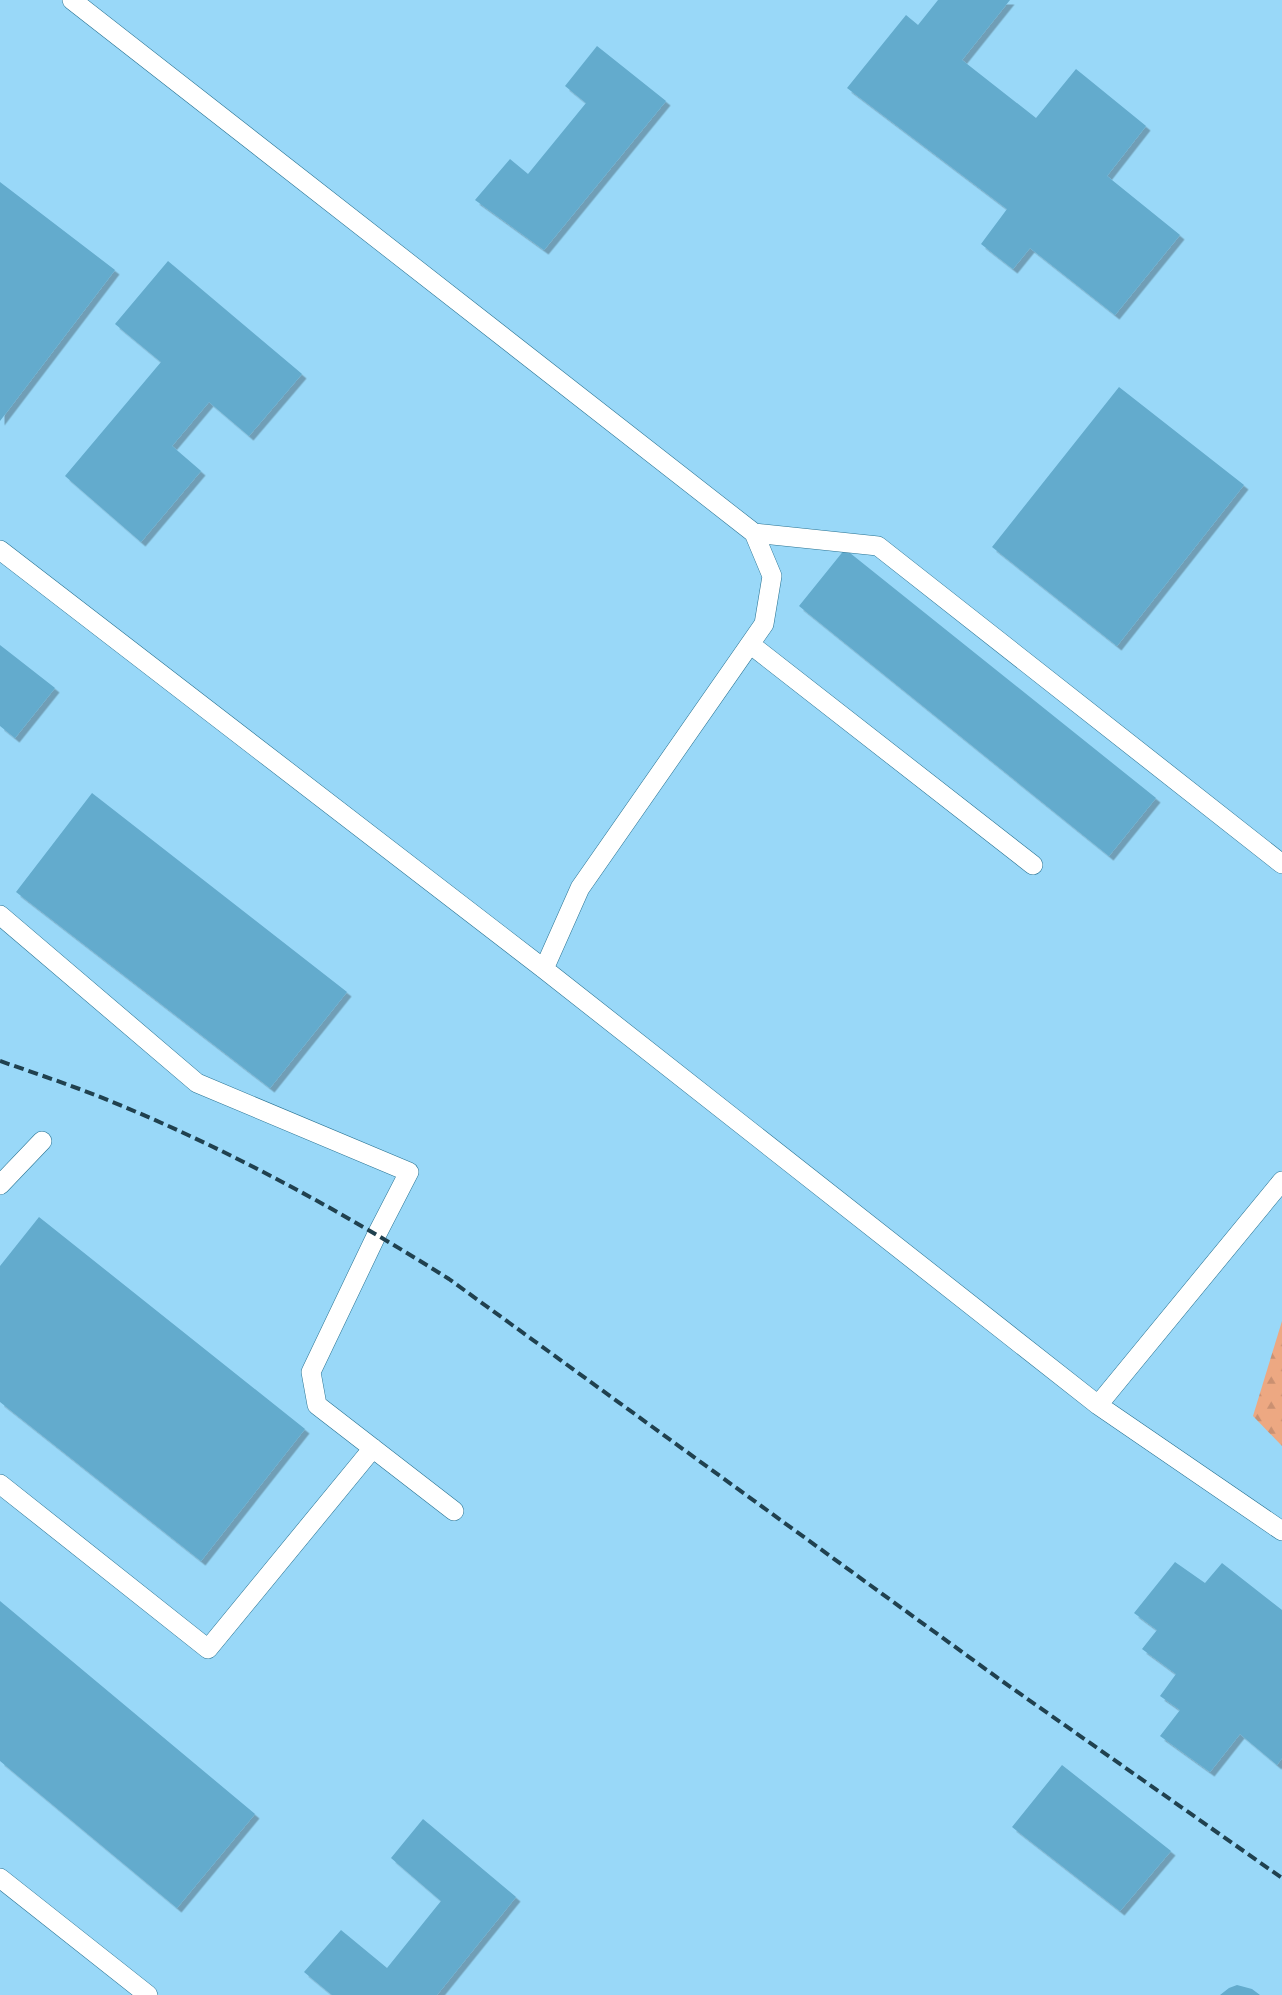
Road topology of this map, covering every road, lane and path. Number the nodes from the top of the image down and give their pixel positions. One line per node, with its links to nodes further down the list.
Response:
1 (72, 0): 2 (lane)
2 (754, 533): 4 (lane); 6 (lane)
3 (0, 550): 8 (lane)
4 (750, 644): 5 (lane); 8 (lane)
5 (1033, 864)
6 (1282, 864)
7 (0, 915): 13 (lane)
8 (544, 969): 12 (lane)
9 (42, 1141): 11 (lane)
10 (1282, 1180): 12 (lane)
11 (0, 1185)
12 (1098, 1405): 16 (lane)
13 (372, 1448): 14 (lane); 15 (lane)
14 (0, 1484)
15 (454, 1511)
16 (1282, 1531)
17 (0, 1878): 18 (lane)
18 (148, 1995)

